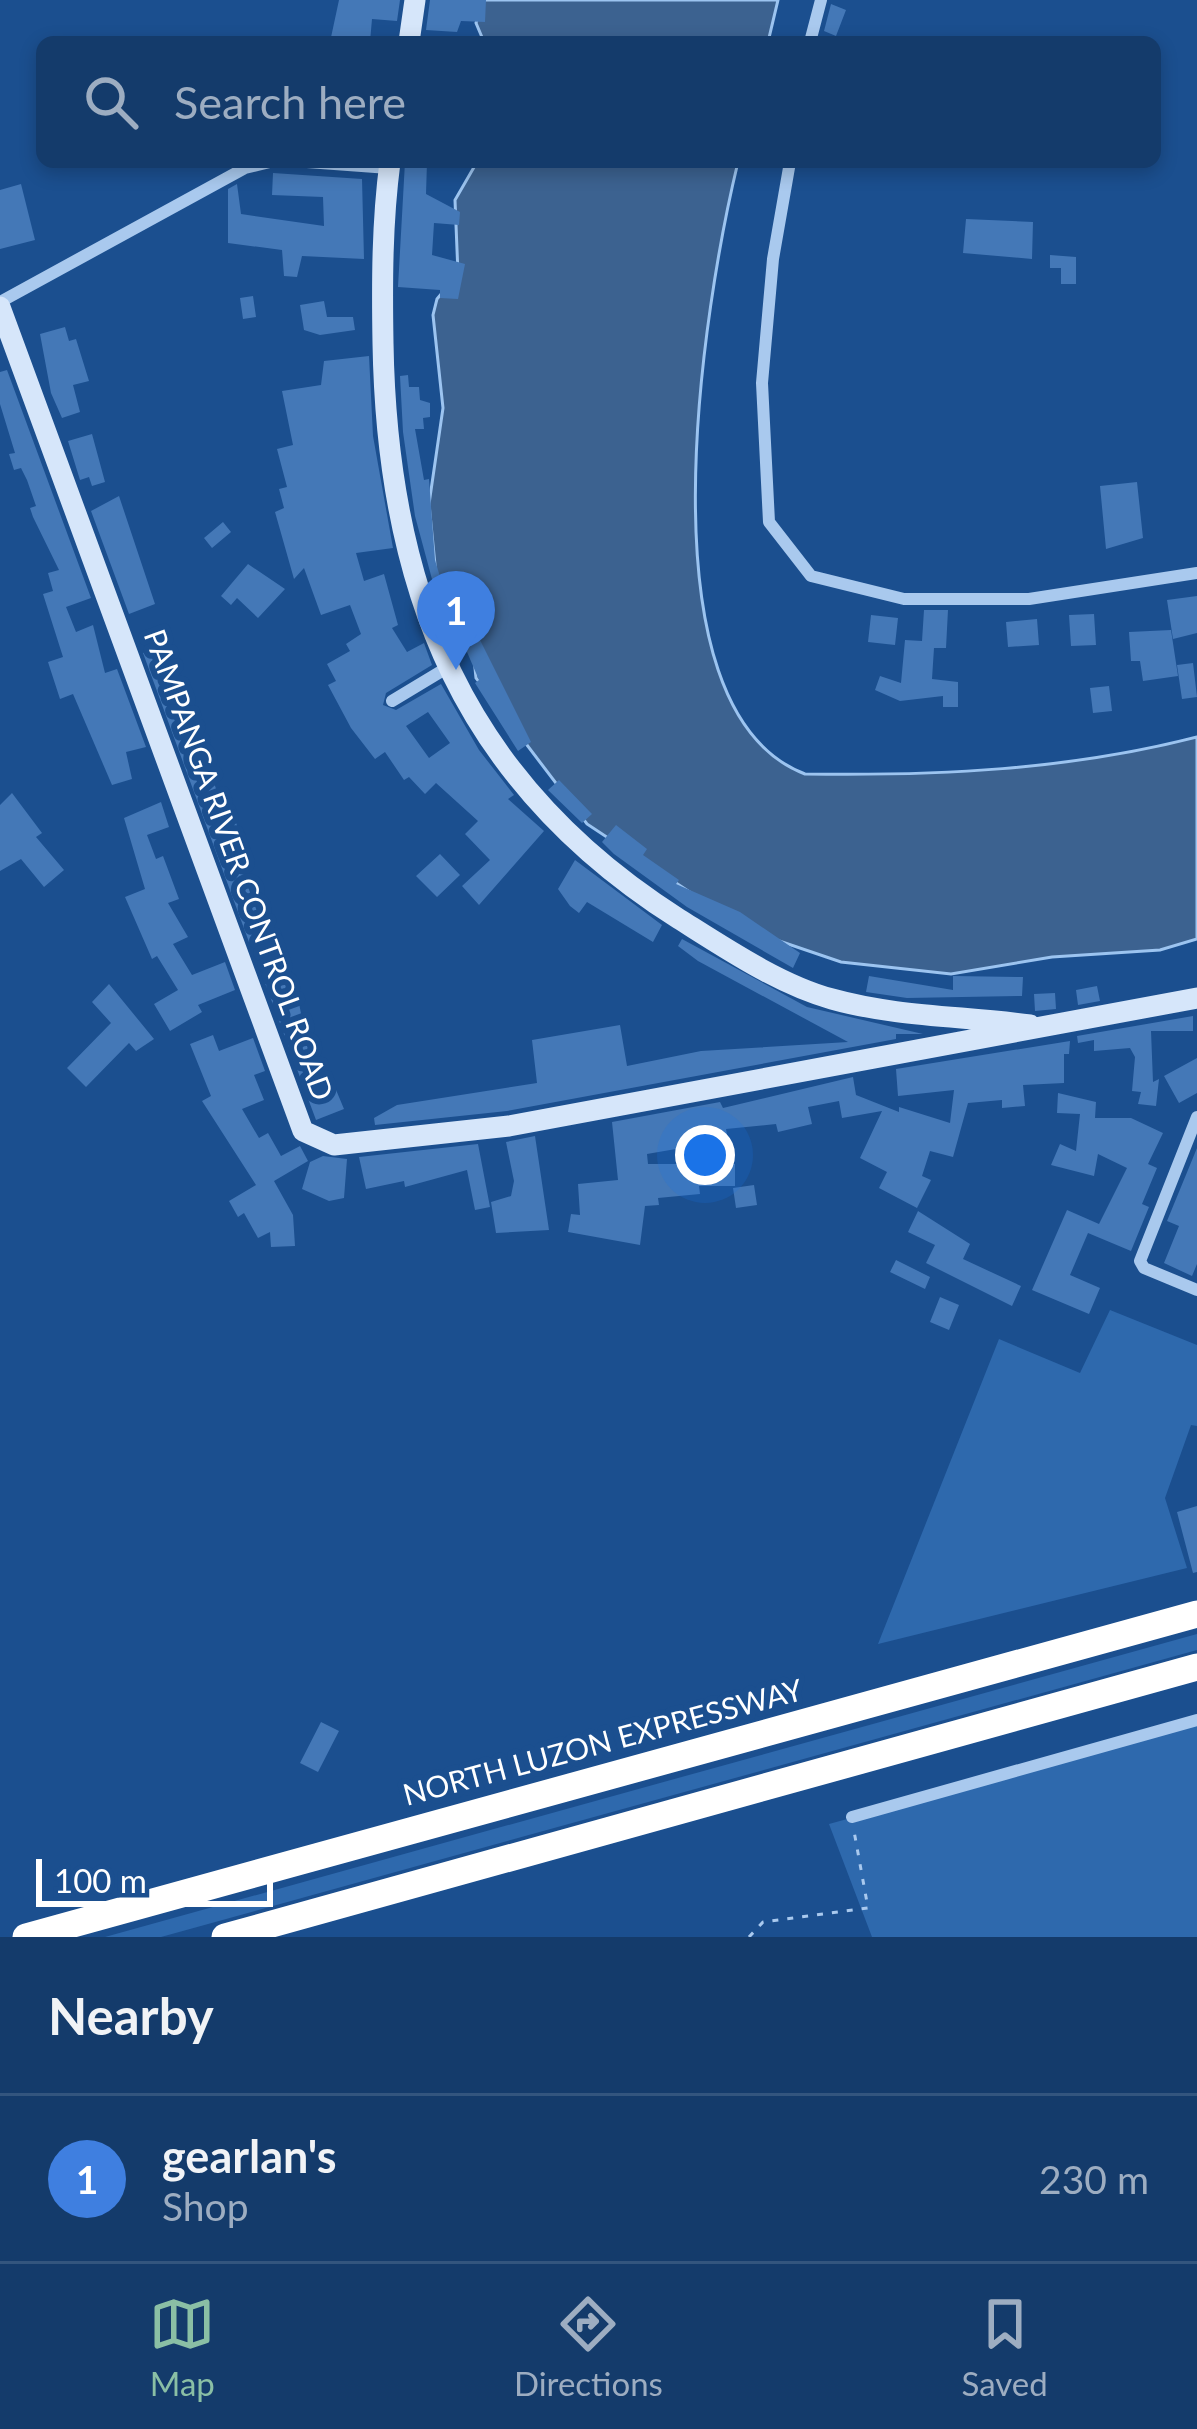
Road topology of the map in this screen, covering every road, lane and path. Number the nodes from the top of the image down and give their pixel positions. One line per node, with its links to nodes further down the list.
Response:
1 (415, 0): 3 (street)
2 (821, 0): 4 (street)
3 (410, 36)
4 (812, 36)
5 (245, 168): 8 (street)
6 (390, 168): 10 (street)
7 (789, 168): 9 (street)
8 (0, 305): 13 (street, PAMPANGA RIVER CONTROL ROAD)
9 (1197, 573)
10 (450, 666): 11 (street); 13 (street)
11 (392, 701)
12 (1197, 998): 13 (street, PAMPANGA RIVER CONTROL ROAD)
13 (1049, 1028)
14 (1197, 1117): 15 (street)
15 (1197, 1290)
16 (1197, 1614): 20 (highway, NORTH LUZON EXPRESSWAY)
17 (1197, 1667): 21 (highway)
18 (1197, 1720): 19 (street)
19 (852, 1817): 22 (path)
20 (26, 1937)
21 (224, 1937)
22 (749, 1937)

